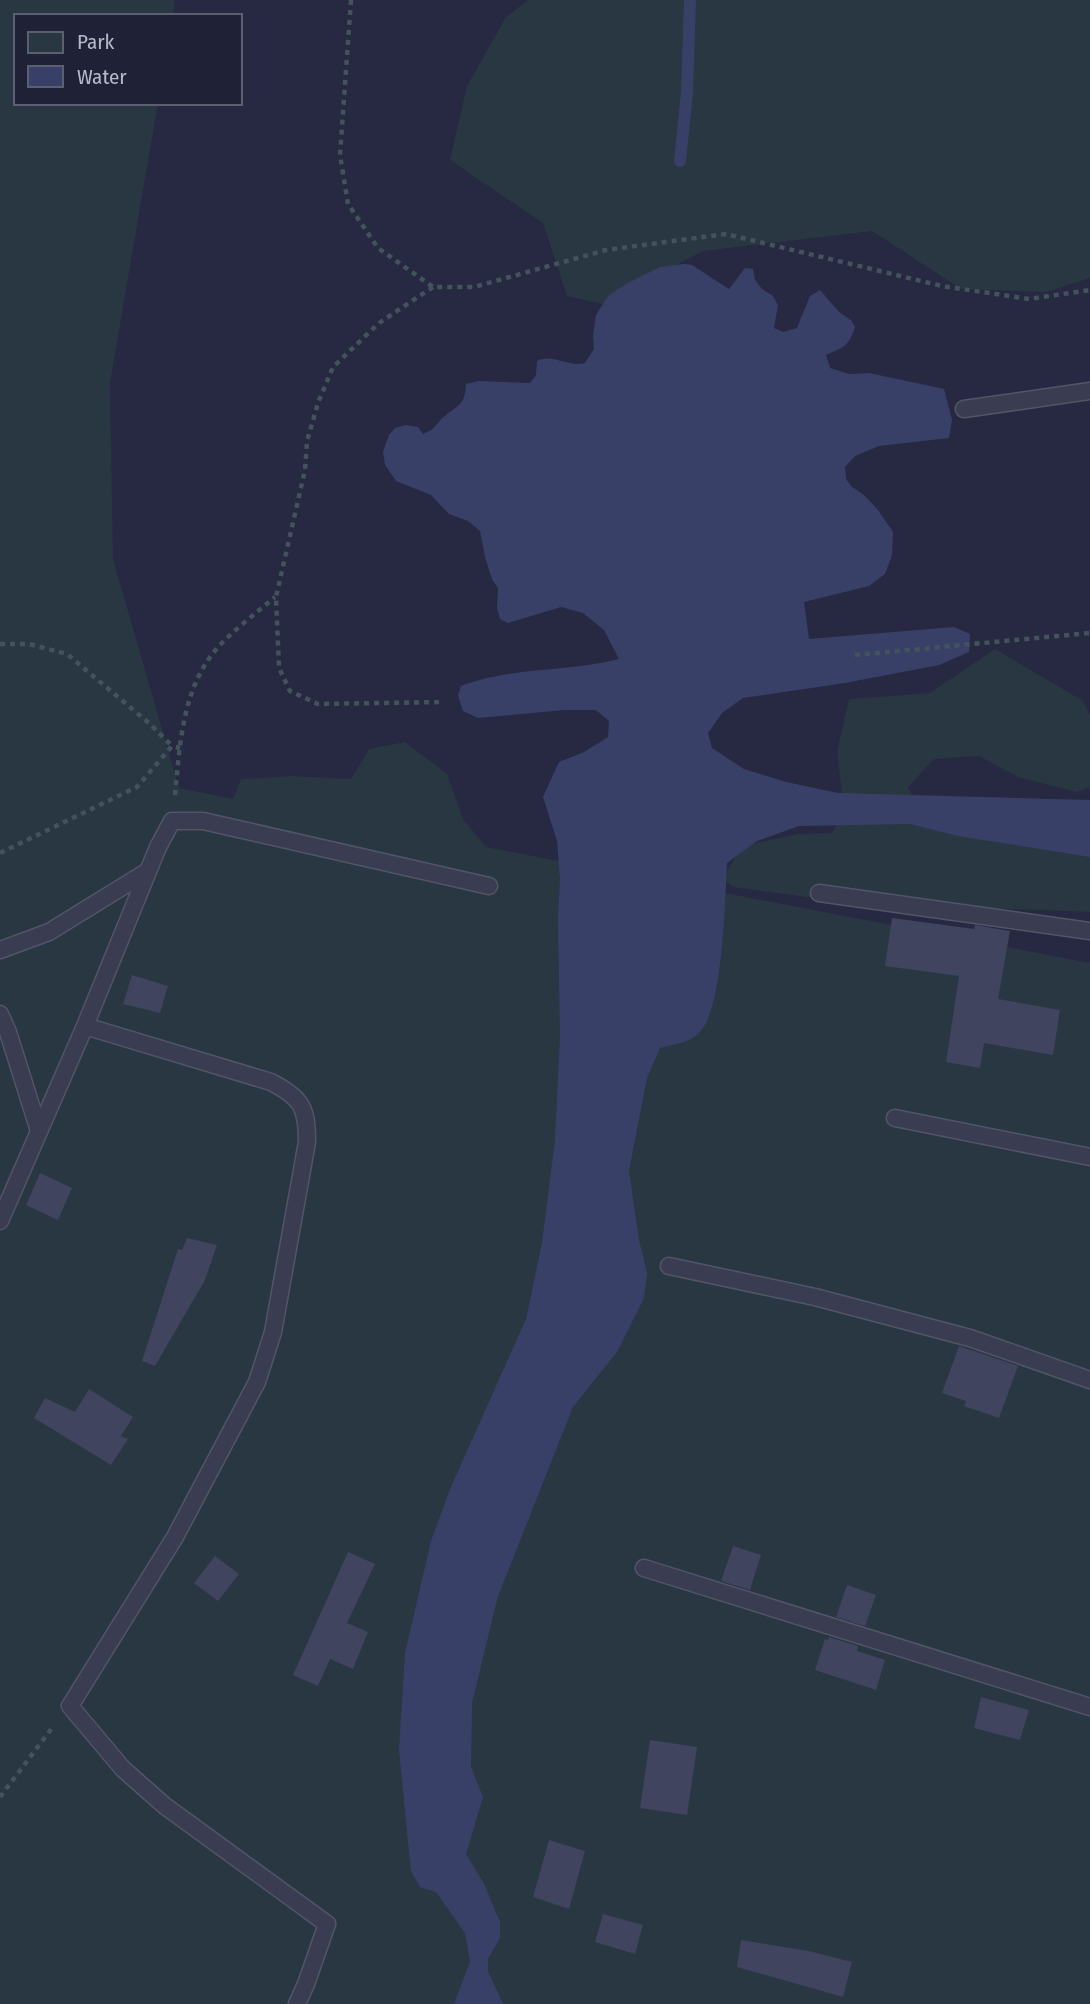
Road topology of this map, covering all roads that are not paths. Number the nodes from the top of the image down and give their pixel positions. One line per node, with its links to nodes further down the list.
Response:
1 (1090, 391): 2 (lane)
2 (964, 410)
3 (148, 872): 4 (lane); 7 (lane); 9 (lane)
4 (489, 886)
5 (819, 893): 6 (lane)
6 (1090, 931)
7 (0, 950)
8 (0, 1014): 11 (lane)
9 (85, 1026): 11 (lane); 18 (lane)
10 (895, 1118): 12 (lane)
11 (39, 1131): 13 (lane)
12 (1090, 1157)
13 (0, 1221)
14 (669, 1266): 15 (lane)
15 (1090, 1380)
16 (644, 1568): 17 (lane)
17 (1090, 1707)
18 (297, 2004)

